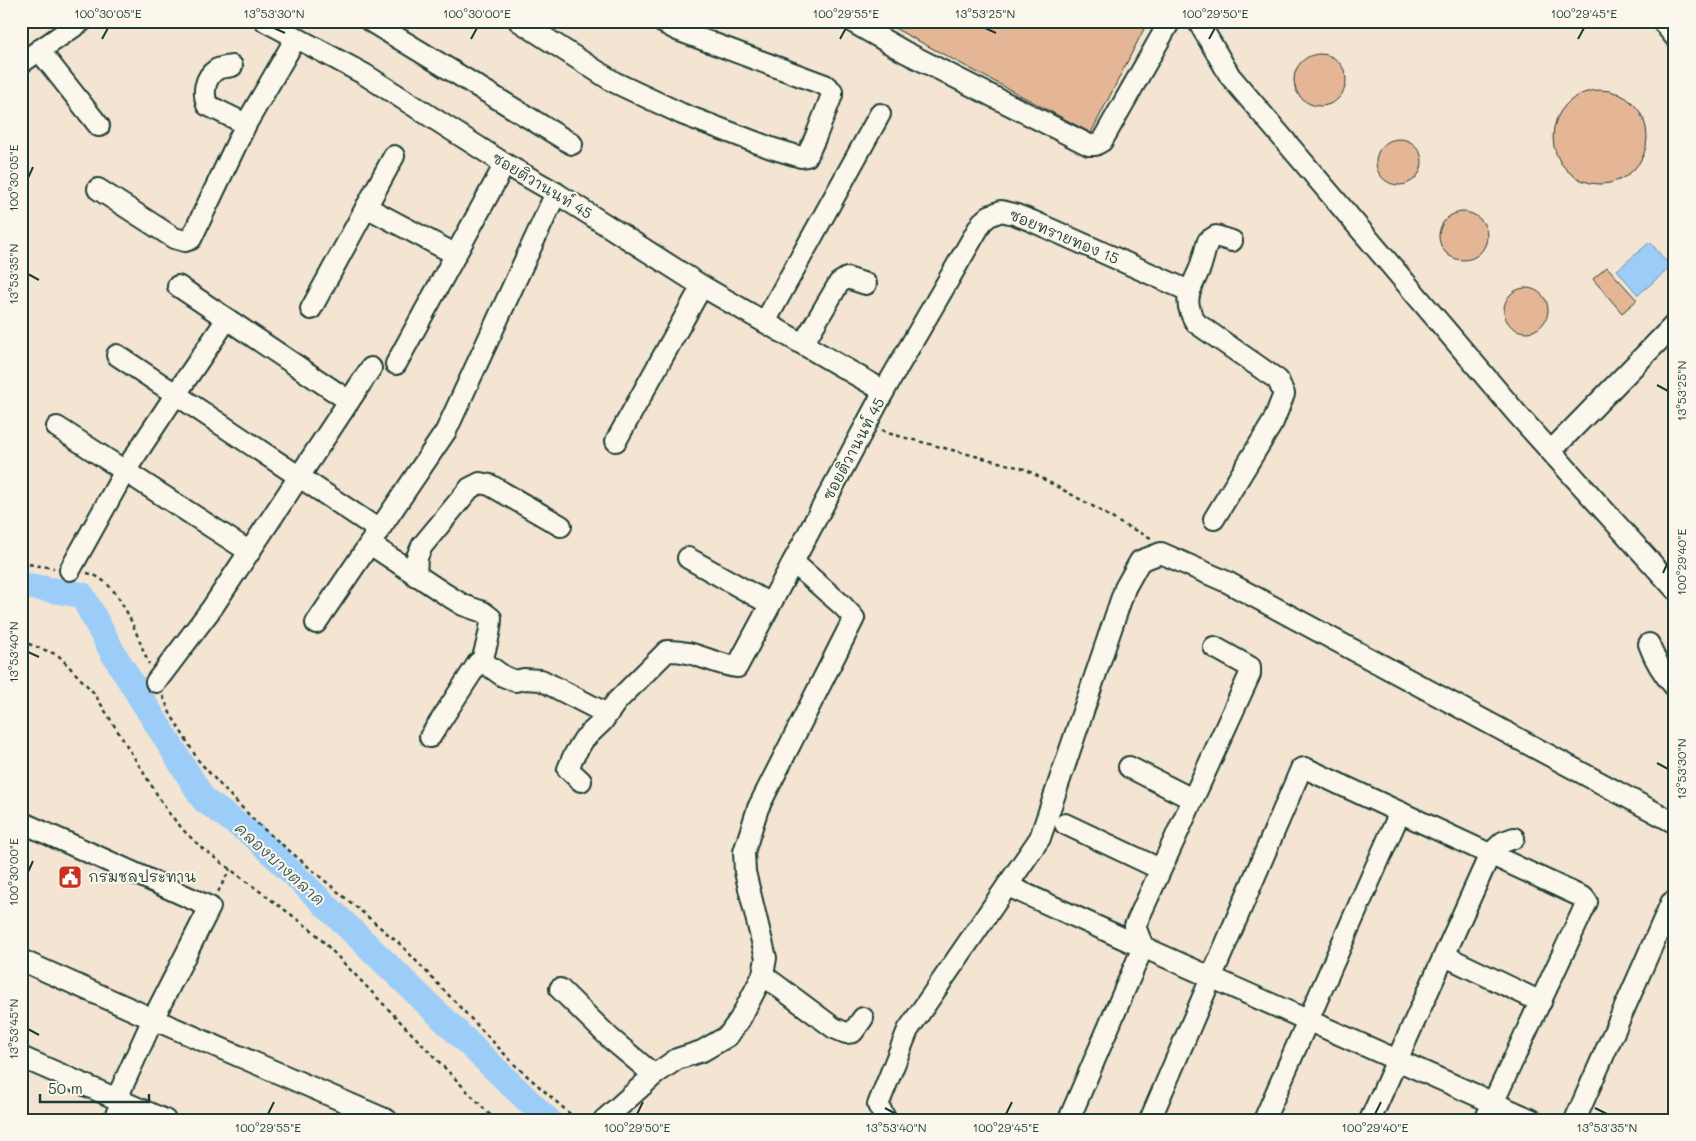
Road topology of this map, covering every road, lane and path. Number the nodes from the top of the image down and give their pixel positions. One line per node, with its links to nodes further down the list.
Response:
1 (82, 21): 12 (street)
2 (265, 21): 11 (street, ซอยติวานนท์ 45)
3 (370, 21): 18 (street)
4 (519, 21): 9 (street)
5 (854, 21): 6 (street)
6 (1170, 21)
7 (1198, 21): 44 (street)
8 (1662, 21): 10 (street)
9 (673, 24)
10 (1675, 37)
11 (296, 38): 16 (street); 20 (street, ซอยติวานนท์ 45)
12 (39, 50): 13 (street); 17 (street)
13 (21, 63)
14 (232, 66): 16 (street)
15 (880, 114): 32 (street)
16 (246, 124): 21 (street)
17 (99, 126)
18 (572, 144)
19 (394, 156): 23 (street)
20 (505, 164): 22 (street, ซอยติวานนท์ 45); 25 (street)
21 (98, 189)
22 (556, 193): 28 (street, ซอยติวานนท์ 45); 49 (street)
23 (366, 208): 25 (street); 30 (street)
24 (1232, 241): 29 (street)
25 (455, 254): 36 (street)
26 (866, 284): 34 (street)
27 (178, 286): 31 (street)
28 (702, 286): 32 (street, ซอยติวานนท์ 45); 43 (street)
29 (1189, 291): 38 (street, ซอยทรายทอง 15); 47 (street)
30 (311, 309)
31 (228, 320): 39 (street); 40 (street)
32 (766, 322): 34 (street, ซอยติวานนท์ 45)
33 (1675, 324): 44 (street)
34 (803, 344): 38 (street, ซอยติวานนท์ 45)
35 (118, 354): 39 (street)
36 (396, 364)
37 (371, 368): 40 (street)
38 (884, 391): 41 (street, ซอยติวานนท์ 45)
39 (176, 394): 45 (street); 46 (street)
40 (349, 400): 46 (street)
41 (868, 422): 50 (path); 53 (street, ซอยติวานนท์ 45)
42 (57, 427): 45 (street)
43 (616, 441)
44 (1551, 451): 57 (street)
45 (125, 472): 51 (street); 55 (street)
46 (300, 477): 49 (street); 51 (street)
47 (1214, 519)
48 (561, 526): 56 (street)
49 (375, 537): 56 (street); 59 (street)
50 (1155, 540)
51 (250, 552): 64 (street)
52 (688, 558): 58 (street)
53 (793, 562): 58 (street, ซอยติวานนท์ 45); 85 (street)
54 (21, 563): 55 (path)
55 (70, 570): 64 (path)
56 (416, 576): 63 (street)
57 (1675, 589)
58 (770, 604): 66 (street, ซอยติวานนท์ 45)
59 (316, 623)
60 (21, 641): 78 (path)
61 (1649, 644): 65 (street)
62 (1214, 647): 70 (street)
63 (482, 660): 66 (street); 67 (street)
64 (156, 682): 102 (path)
65 (1675, 687)
66 (607, 714): 69 (street)
67 (430, 737)
68 (1128, 767): 70 (street)
69 (581, 781)
70 (1192, 799): 77 (street)
71 (1400, 812): 76 (street); 86 (street); 91 (street)
72 (21, 822): 81 (street)
73 (1675, 823): 79 (street)
74 (1064, 824): 77 (street)
75 (1514, 838): 76 (street)
76 (1490, 854): 83 (street); 88 (street)
77 (1160, 868): 82 (street)
78 (230, 869): 81 (path); 101 (path)
79 (1008, 886): 82 (street); 104 (street)
80 (1671, 903): 109 (street)
81 (210, 907): 90 (street)
82 (1142, 944): 86 (street); 97 (street)
83 (1445, 956): 88 (street); 93 (street)
84 (21, 960): 90 (street)
85 (763, 975): 89 (street); 94 (street)
86 (1211, 977): 91 (street); 105 (street)
87 (560, 989): 94 (street)
88 (1541, 1002): 96 (street)
89 (863, 1018)
90 (153, 1019): 95 (street); 100 (street)
91 (1307, 1020): 93 (street); 106 (street)
92 (21, 1057): 95 (street)
93 (1398, 1060): 96 (street); 107 (street)
94 (654, 1075): 103 (street)
95 (119, 1099): 98 (street); 99 (street)
96 (1489, 1111): 108 (street)
97 (1070, 1117)
98 (114, 1120)
99 (165, 1120)
100 (387, 1120)
101 (495, 1120)
102 (577, 1120)
103 (604, 1120)
104 (886, 1120)
105 (1150, 1120)
106 (1264, 1120)
107 (1370, 1120)
108 (1532, 1120)
109 (1575, 1120)

